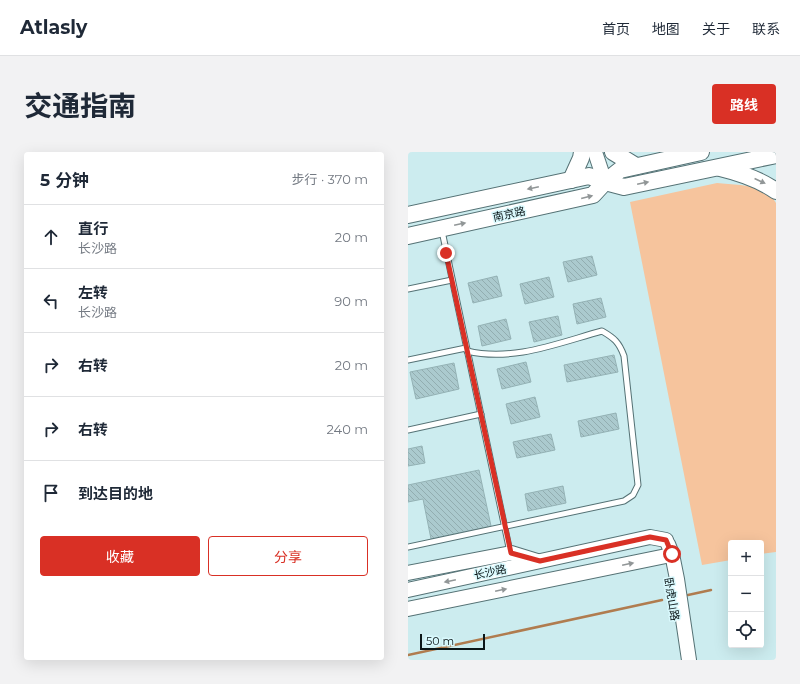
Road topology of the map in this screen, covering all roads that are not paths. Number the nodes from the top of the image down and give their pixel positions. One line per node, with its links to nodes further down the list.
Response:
1 (582, 152): 8 (main road)
2 (595, 152): 9 (main road)
3 (613, 152): 6 (main road)
4 (701, 152): 6 (main road, 南京路)
5 (776, 155): 7 (main road, 南京路)
6 (636, 166): 9 (main road, 南京路)
7 (715, 167): 9 (main road, 南京路, one-way to 7); 10 (main road, one-way to 10)
8 (571, 180): 9 (main road, 南京路); 11 (main road, 南京路, one-way to 11)
9 (605, 182): 12 (main road, 南京路, one-way to 9)
10 (776, 191)
11 (408, 215)
12 (441, 228): 13 (main road, 南京路); 14 (lane)
13 (408, 236)
14 (452, 280): 15 (lane); 16 (lane)
15 (408, 289)
16 (467, 349): 17 (lane); 18 (lane); 20 (lane)
17 (408, 360)
18 (481, 414): 19 (lane); 20 (lane)
19 (408, 430)
20 (505, 526): 22 (lane); 23 (lane)
21 (666, 540): 24 (main road, 卧虎山路); 25 (main road, 长沙路); 30 (main road, 卧虎山路)
22 (408, 547)
23 (511, 553): 25 (main road); 26 (main road)
24 (666, 556): 28 (main road, 长沙路, one-way to 24); 29 (main road, 卧虎山路)
25 (540, 561): 27 (main road, 长沙路, one-way to 27)
26 (408, 574)
27 (408, 590)
28 (408, 609)
29 (682, 660)
30 (689, 660)

